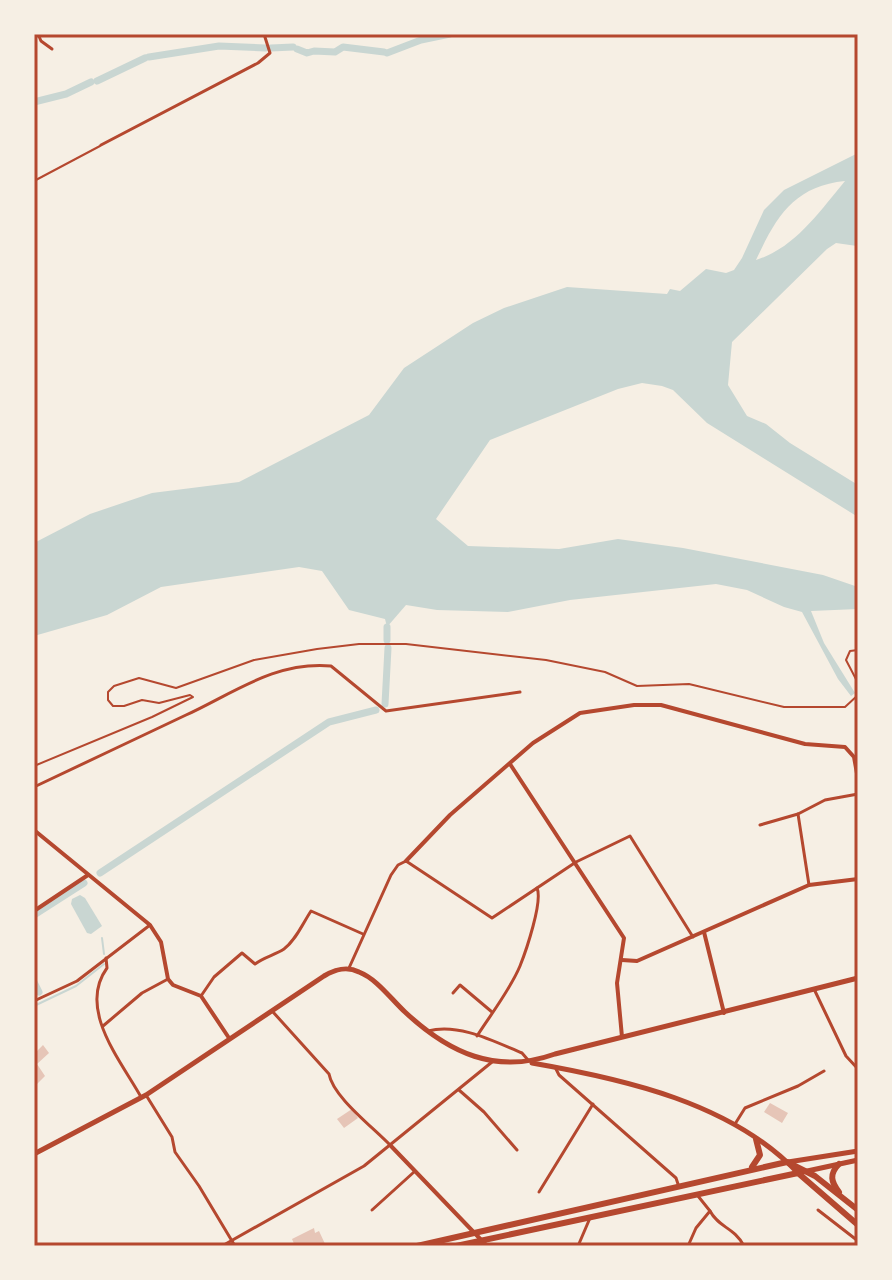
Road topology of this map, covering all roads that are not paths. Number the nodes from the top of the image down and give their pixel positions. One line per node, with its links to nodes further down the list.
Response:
1 (38, 34): 3 (street)
2 (264, 34): 4 (street)
3 (52, 49)
4 (101, 145): 5 (lane)
5 (34, 181)
6 (520, 692): 9 (street)
7 (510, 764): 8 (street); 14 (street); 15 (street)
8 (858, 779)
9 (34, 787)
10 (858, 794): 11 (street)
11 (798, 814): 12 (street); 18 (street)
12 (760, 825)
13 (34, 830): 16 (street)
14 (406, 861): 19 (street); 23 (street)
15 (576, 862): 19 (street); 24 (street); 26 (street)
16 (88, 875): 20 (street); 21 (street)
17 (858, 879): 18 (street)
18 (809, 885): 22 (street)
19 (537, 888): 35 (street)
20 (34, 911)
21 (150, 925): 25 (street); 29 (street)
22 (704, 932): 24 (street); 36 (street)
23 (363, 934): 27 (street); 32 (street)
24 (693, 937): 26 (street)
25 (106, 958): 33 (street); 37 (street)
26 (622, 960): 40 (street)
27 (349, 968): 34 (main road); 38 (main road)
28 (858, 978): 30 (main road)
29 (168, 979): 32 (street); 37 (street)
30 (814, 989): 36 (main road); 45 (street)
31 (453, 993): 35 (street)
32 (201, 996): 41 (street)
33 (34, 1001)
34 (271, 1010): 41 (main road); 52 (street)
35 (492, 1012): 39 (street)
36 (724, 1013): 40 (main road)
37 (102, 1027): 48 (street)
38 (428, 1031): 39 (street); 42 (main road)
39 (477, 1036): 43 (street)
40 (622, 1037): 43 (main road)
41 (229, 1038): 48 (main road)
42 (493, 1061): 43 (main road); 47 (street)
43 (531, 1063): 44 (main road)
44 (555, 1067): 49 (street); 50 (main road)
45 (858, 1069)
46 (824, 1071): 50 (street)
47 (459, 1089): 52 (street); 53 (street)
48 (144, 1096): 55 (main road); 76 (street)
49 (593, 1104): 63 (street); 64 (street)
50 (735, 1124): 51 (main road)
51 (756, 1139): 57 (main road); 59 (highway)
52 (391, 1146): 60 (street); 76 (street)
53 (517, 1150)
54 (858, 1151): 57 (main road)
55 (34, 1154)
56 (858, 1160): 58 (main road)
57 (787, 1162): 59 (highway); 61 (highway); 62 (main road)
58 (839, 1164): 61 (main road); 66 (highway)
59 (749, 1169): 63 (highway)
60 (415, 1171): 69 (street); 75 (street)
61 (807, 1171): 62 (main road); 66 (highway)
62 (798, 1173): 65 (highway); 74 (highway)
63 (679, 1187): 75 (highway)
64 (539, 1192)
65 (698, 1196): 72 (street); 73 (highway)
66 (843, 1198): 68 (highway)
67 (858, 1202): 68 (highway)
68 (849, 1203): 71 (highway)
69 (372, 1210)
70 (818, 1210): 78 (street)
71 (858, 1210)
72 (710, 1211): 85 (street); 86 (street)
73 (590, 1218): 77 (highway); 84 (street)
74 (858, 1225)
75 (474, 1232): 77 (street); 81 (highway)
76 (232, 1240): 79 (street); 80 (street)
77 (481, 1240): 82 (highway); 83 (street)
78 (858, 1241)
79 (222, 1246)
80 (235, 1246)
81 (417, 1246)
82 (456, 1246)
83 (487, 1246)
84 (578, 1246)
85 (688, 1246)
86 (744, 1246)

